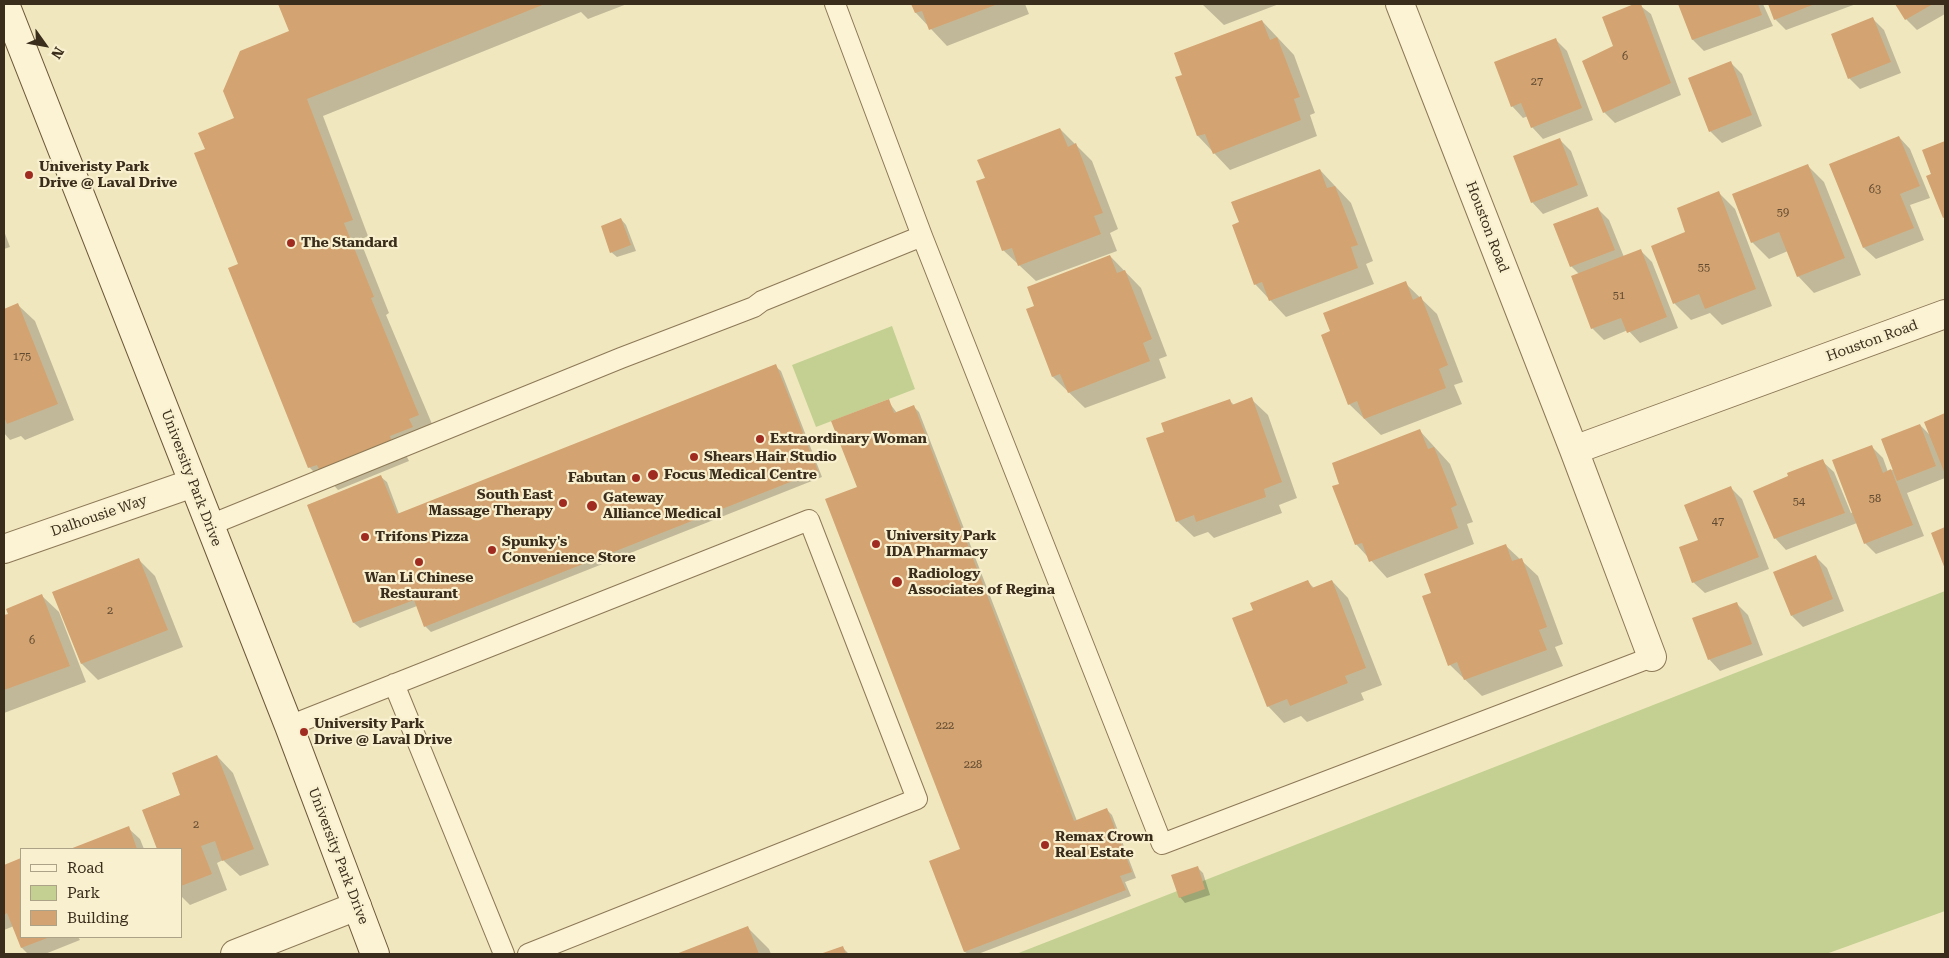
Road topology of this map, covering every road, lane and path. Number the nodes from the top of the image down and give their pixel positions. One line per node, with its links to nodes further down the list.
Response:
1 (5, 4): 7 (street, University Park Drive)
2 (835, 4): 4 (lane)
3 (1400, 4): 6 (street, Houston Road)
4 (922, 236): 8 (lane); 10 (lane)
5 (1945, 314): 6 (street, Houston Road)
6 (1574, 450): 10 (street, Houston Road)
7 (193, 483): 8 (street, University Park Drive); 9 (street, Dalhousie Way)
8 (210, 525): 12 (street, University Park Drive)
9 (4, 549)
10 (1652, 657)
11 (394, 684): 12 (lane); 16 (lane); 17 (lane)
12 (289, 726): 13 (street, University Park Drive)
13 (357, 906): 14 (street); 15 (street, University Park Drive)
14 (235, 954)
15 (375, 954)
16 (504, 954)
17 (528, 954)

